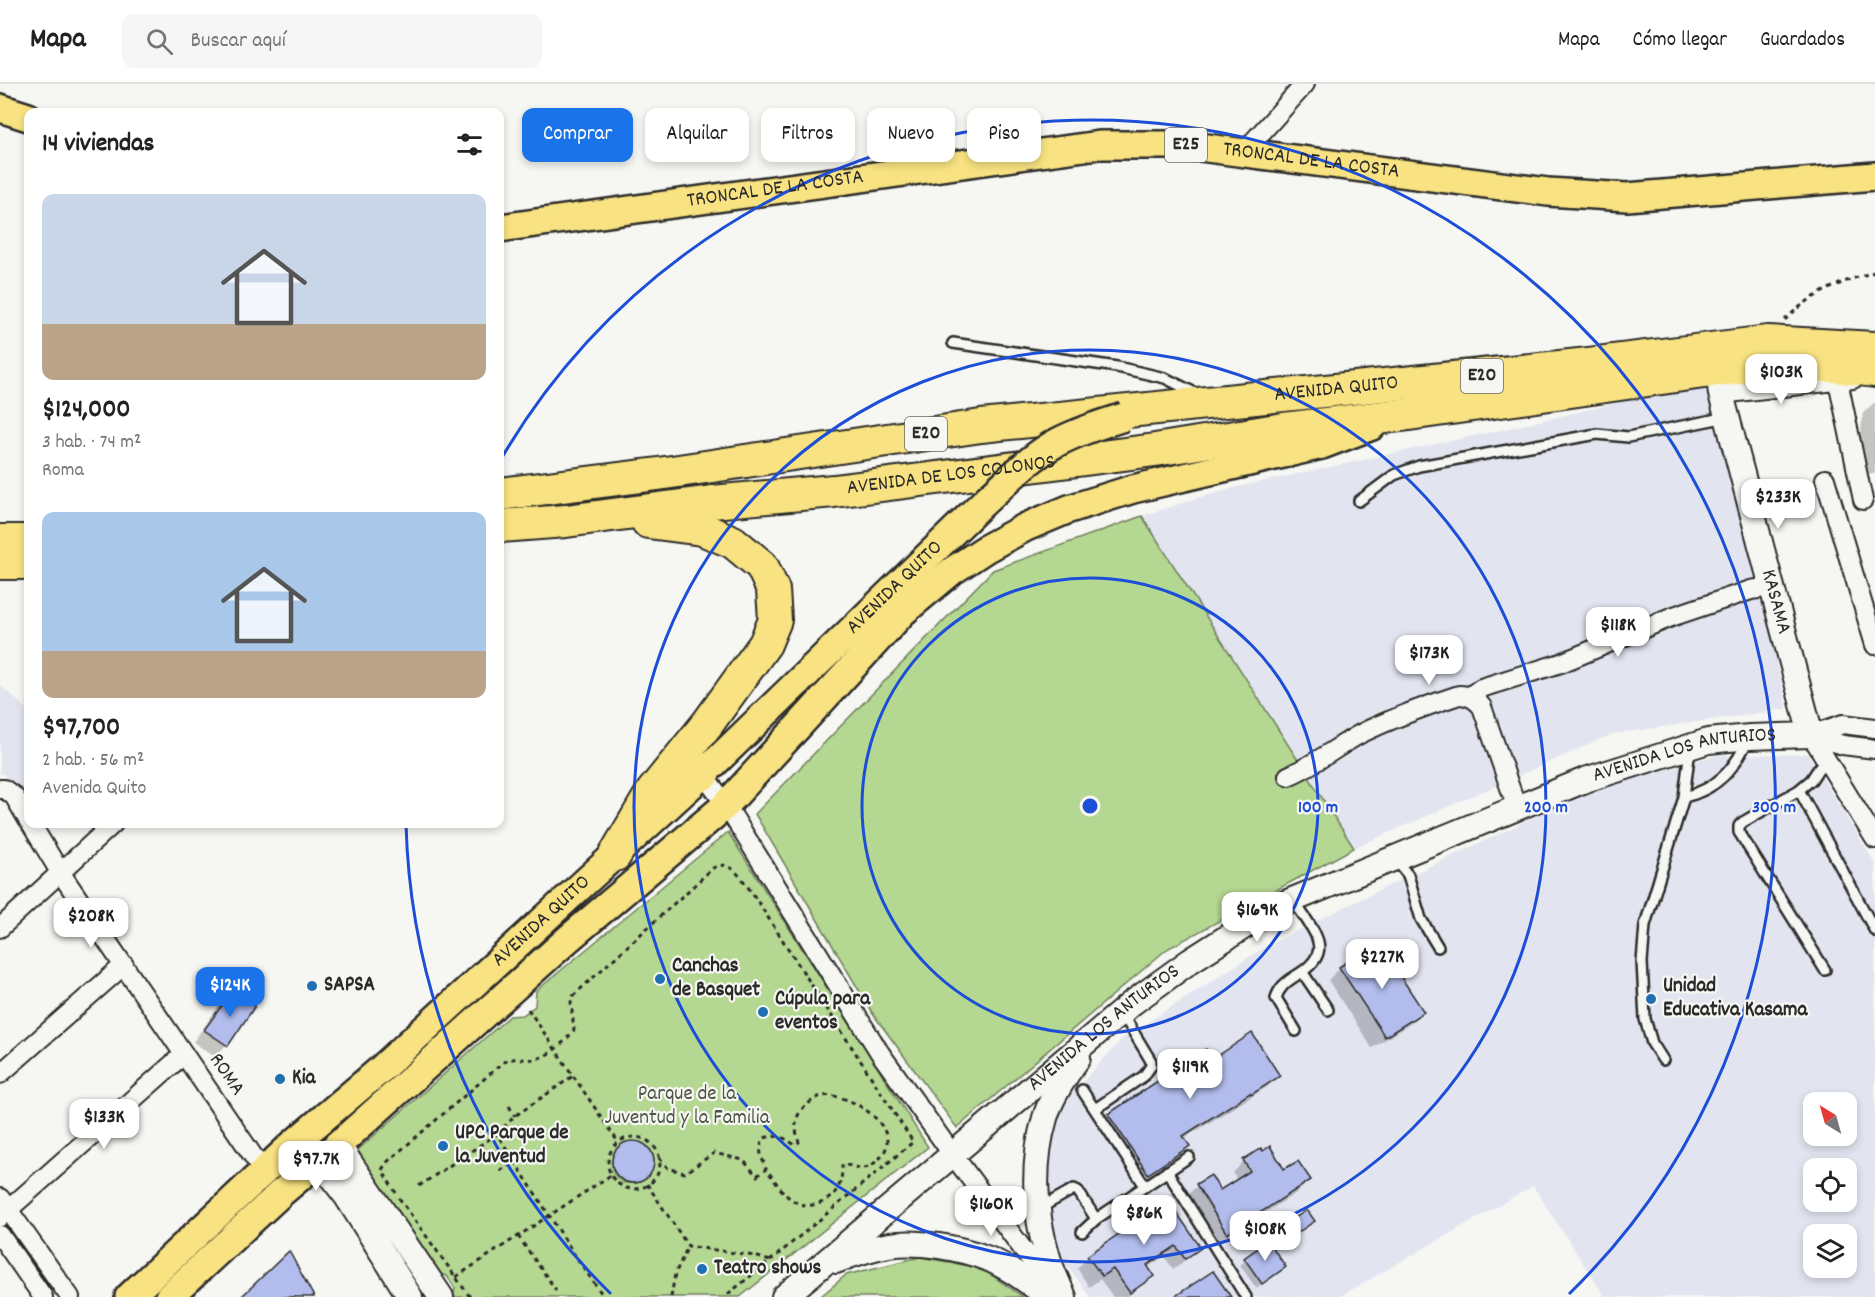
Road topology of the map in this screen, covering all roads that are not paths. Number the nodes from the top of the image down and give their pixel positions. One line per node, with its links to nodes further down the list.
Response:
1 (1305, 84): 4 (street)
2 (0, 108): 3 (main road)
3 (24, 116)
4 (1243, 153): 5 (main road, TRONCAL DE LA COSTA / E25); 6 (main road, TRONCAL DE LA COSTA / E25)
5 (1875, 176)
6 (504, 227)
7 (953, 344): 13 (lane)
8 (1875, 348): 9 (highway, AVENIDA QUITO / E20)
9 (1718, 371): 11 (highway, AVENIDA QUITO / E20); 13 (highway, AVENIDA QUITO / E20); 14 (highway, AVENIDA QUITO / E20); 15 (street, KASAMA)
10 (1875, 371): 11 (highway, AVENIDA QUITO / E20)
11 (1836, 374): 12 (street); 18 (street)
12 (1875, 381)
13 (1203, 405): 17 (highway, AVENIDA DE LOS COLONOS / E20); 36 (main road, AVENIDA QUITO, bridge)
14 (1402, 415): 20 (highway, AVENIDA DE LOS COLONOS / E20); 41 (main road, AVENIDA QUITO)
15 (1727, 417): 19 (lane); 26 (street, KASAMA)
16 (1825, 479): 27 (street)
17 (504, 493)
18 (1863, 500)
19 (1359, 501)
20 (566, 521): 21 (highway, AVENIDA DE LOS COLONOS / E20); 36 (highway)
21 (504, 526)
22 (0, 541): 23 (highway)
23 (24, 541)
24 (0, 563): 25 (highway)
25 (24, 563)
26 (1771, 587): 29 (street); 31 (street, KASAMA)
27 (1868, 598): 28 (street)
28 (1875, 645)
29 (1470, 696): 37 (street); 42 (street)
30 (1875, 728): 31 (street, AVENIDA LOS ANTURIOS)
31 (1811, 735): 32 (street, AVENIDA LOS ANTURIOS); 34 (street, AVENIDA LOS ANTURIOS); 35 (street, KASAMA)
32 (1750, 736): 33 (street, AVENIDA LOS ANTURIOS); 40 (lane)
33 (1690, 746): 40 (lane); 42 (street, AVENIDA LOS ANTURIOS)
34 (1875, 749)
35 (1825, 759): 39 (lane); 46 (street, KASAMA)
36 (694, 764): 41 (street); 47 (highway)
37 (1288, 776)
38 (2, 789): 43 (street, ROMA)
39 (1800, 790): 52 (lane); 55 (lane)
40 (1684, 797): 62 (lane)
41 (726, 805): 66 (main road, AVENIDA QUITO); 67 (street)
42 (1517, 808): 48 (street, AVENIDA LOS ANTURIOS)
43 (24, 812)
44 (34, 828): 49 (street, ROMA)
45 (109, 828): 49 (street)
46 (1875, 839)
47 (615, 855): 70 (main road, AVENIDA QUITO)
48 (1395, 858): 50 (street, AVENIDA LOS ANTURIOS); 53 (lane)
49 (60, 872): 51 (street); 54 (street, ROMA)
50 (1293, 900): 56 (lane); 58 (street, AVENIDA LOS ANTURIOS)
51 (0, 928)
52 (1875, 931)
53 (1438, 947)
54 (124, 965): 61 (street, ROMA); 63 (street)
55 (1825, 970)
56 (1303, 973): 57 (lane); 59 (lane)
57 (1328, 1010)
58 (1121, 1012): 60 (street, AVENIDA LOS ANTURIOS); 65 (lane)
59 (1296, 1031)
60 (1096, 1032): 67 (street, AVENIDA LOS ANTURIOS); 73 (street)
61 (184, 1054): 70 (street, ROMA); 72 (street)
62 (1663, 1060)
63 (0, 1074)
64 (1082, 1090): 65 (lane)
65 (1095, 1109): 71 (lane)
66 (329, 1153): 78 (street); 82 (main road, AVENIDA QUITO); 83 (street)
67 (953, 1155): 77 (street, AVENIDA LOS ANTURIOS); 86 (street)
68 (1189, 1157): 69 (lane)
69 (1167, 1171): 71 (lane); 88 (lane)
70 (264, 1172): 81 (main road, AVENIDA QUITO)
71 (1145, 1186): 74 (lane)
72 (3, 1209): 80 (street)
73 (1038, 1209): 74 (lane); 87 (street)
74 (1096, 1219): 75 (lane)
75 (1082, 1232)
76 (0, 1236): 79 (street)
77 (817, 1269): 84 (street, AVENIDA LOS ANTURIOS); 85 (street)
78 (444, 1287): 83 (street)
79 (43, 1297)
80 (70, 1297)
81 (129, 1297)
82 (169, 1297)
83 (411, 1297)
84 (784, 1297)
85 (1049, 1297)
86 (1059, 1297)
87 (1064, 1297)
88 (1246, 1297)

